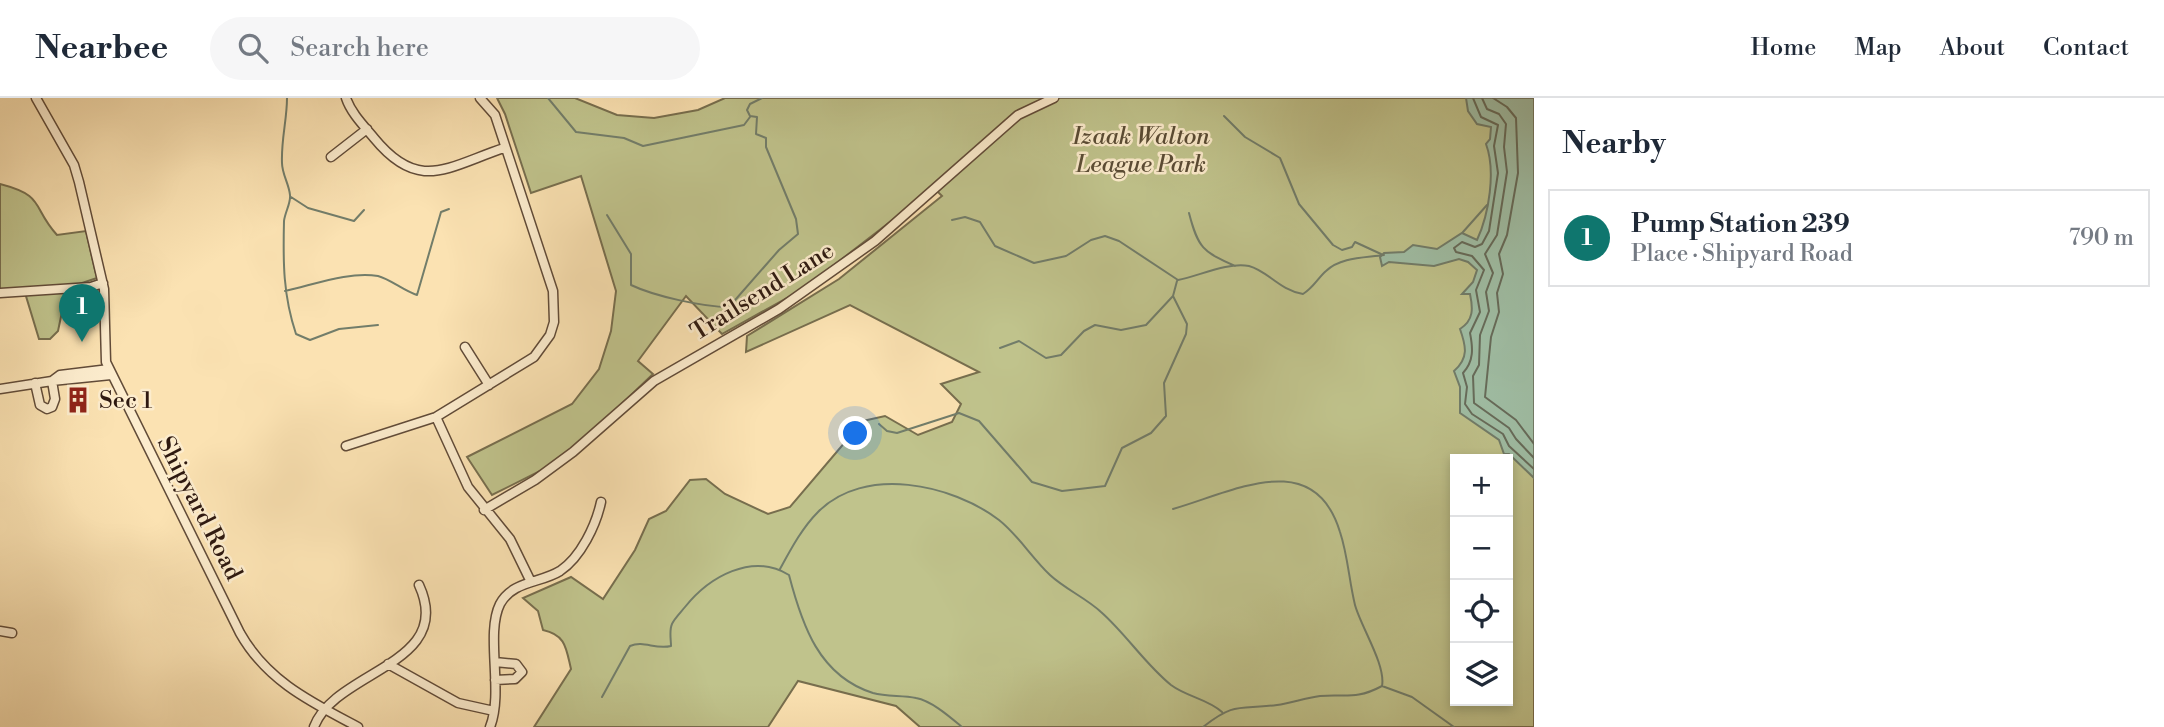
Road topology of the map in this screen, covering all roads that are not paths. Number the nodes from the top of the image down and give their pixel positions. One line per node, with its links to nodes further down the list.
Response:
1 (36, 98): 8 (street, Shipyard Road)
2 (346, 98): 5 (street)
3 (480, 98): 6 (street)
4 (1054, 98): 19 (street, Trailsend Lane)
5 (367, 129): 6 (street); 7 (street)
6 (504, 148): 14 (street)
7 (331, 157)
8 (103, 283): 9 (street); 11 (street, Shipyard Road)
9 (0, 293)
10 (465, 347): 14 (street)
11 (110, 372): 12 (street); 27 (street, Shipyard Road)
12 (52, 381): 13 (street); 13 (street)
13 (35, 383): 15 (street)
14 (489, 385): 16 (street)
15 (0, 389)
16 (436, 417): 17 (street); 19 (street)
17 (346, 446)
18 (601, 502): 20 (street)
19 (484, 510): 20 (street)
20 (531, 582): 24 (street)
21 (419, 585): 25 (street)
22 (0, 631): 23 (street)
23 (12, 633)
24 (495, 663): 26 (street); 26 (street)
25 (388, 664): 27 (street); 28 (street)
26 (495, 680): 28 (street)
27 (324, 709): 29 (street); 30 (street, Shipyard Road)
28 (494, 711): 31 (street)
29 (314, 727)
30 (358, 727)
31 (490, 727)

